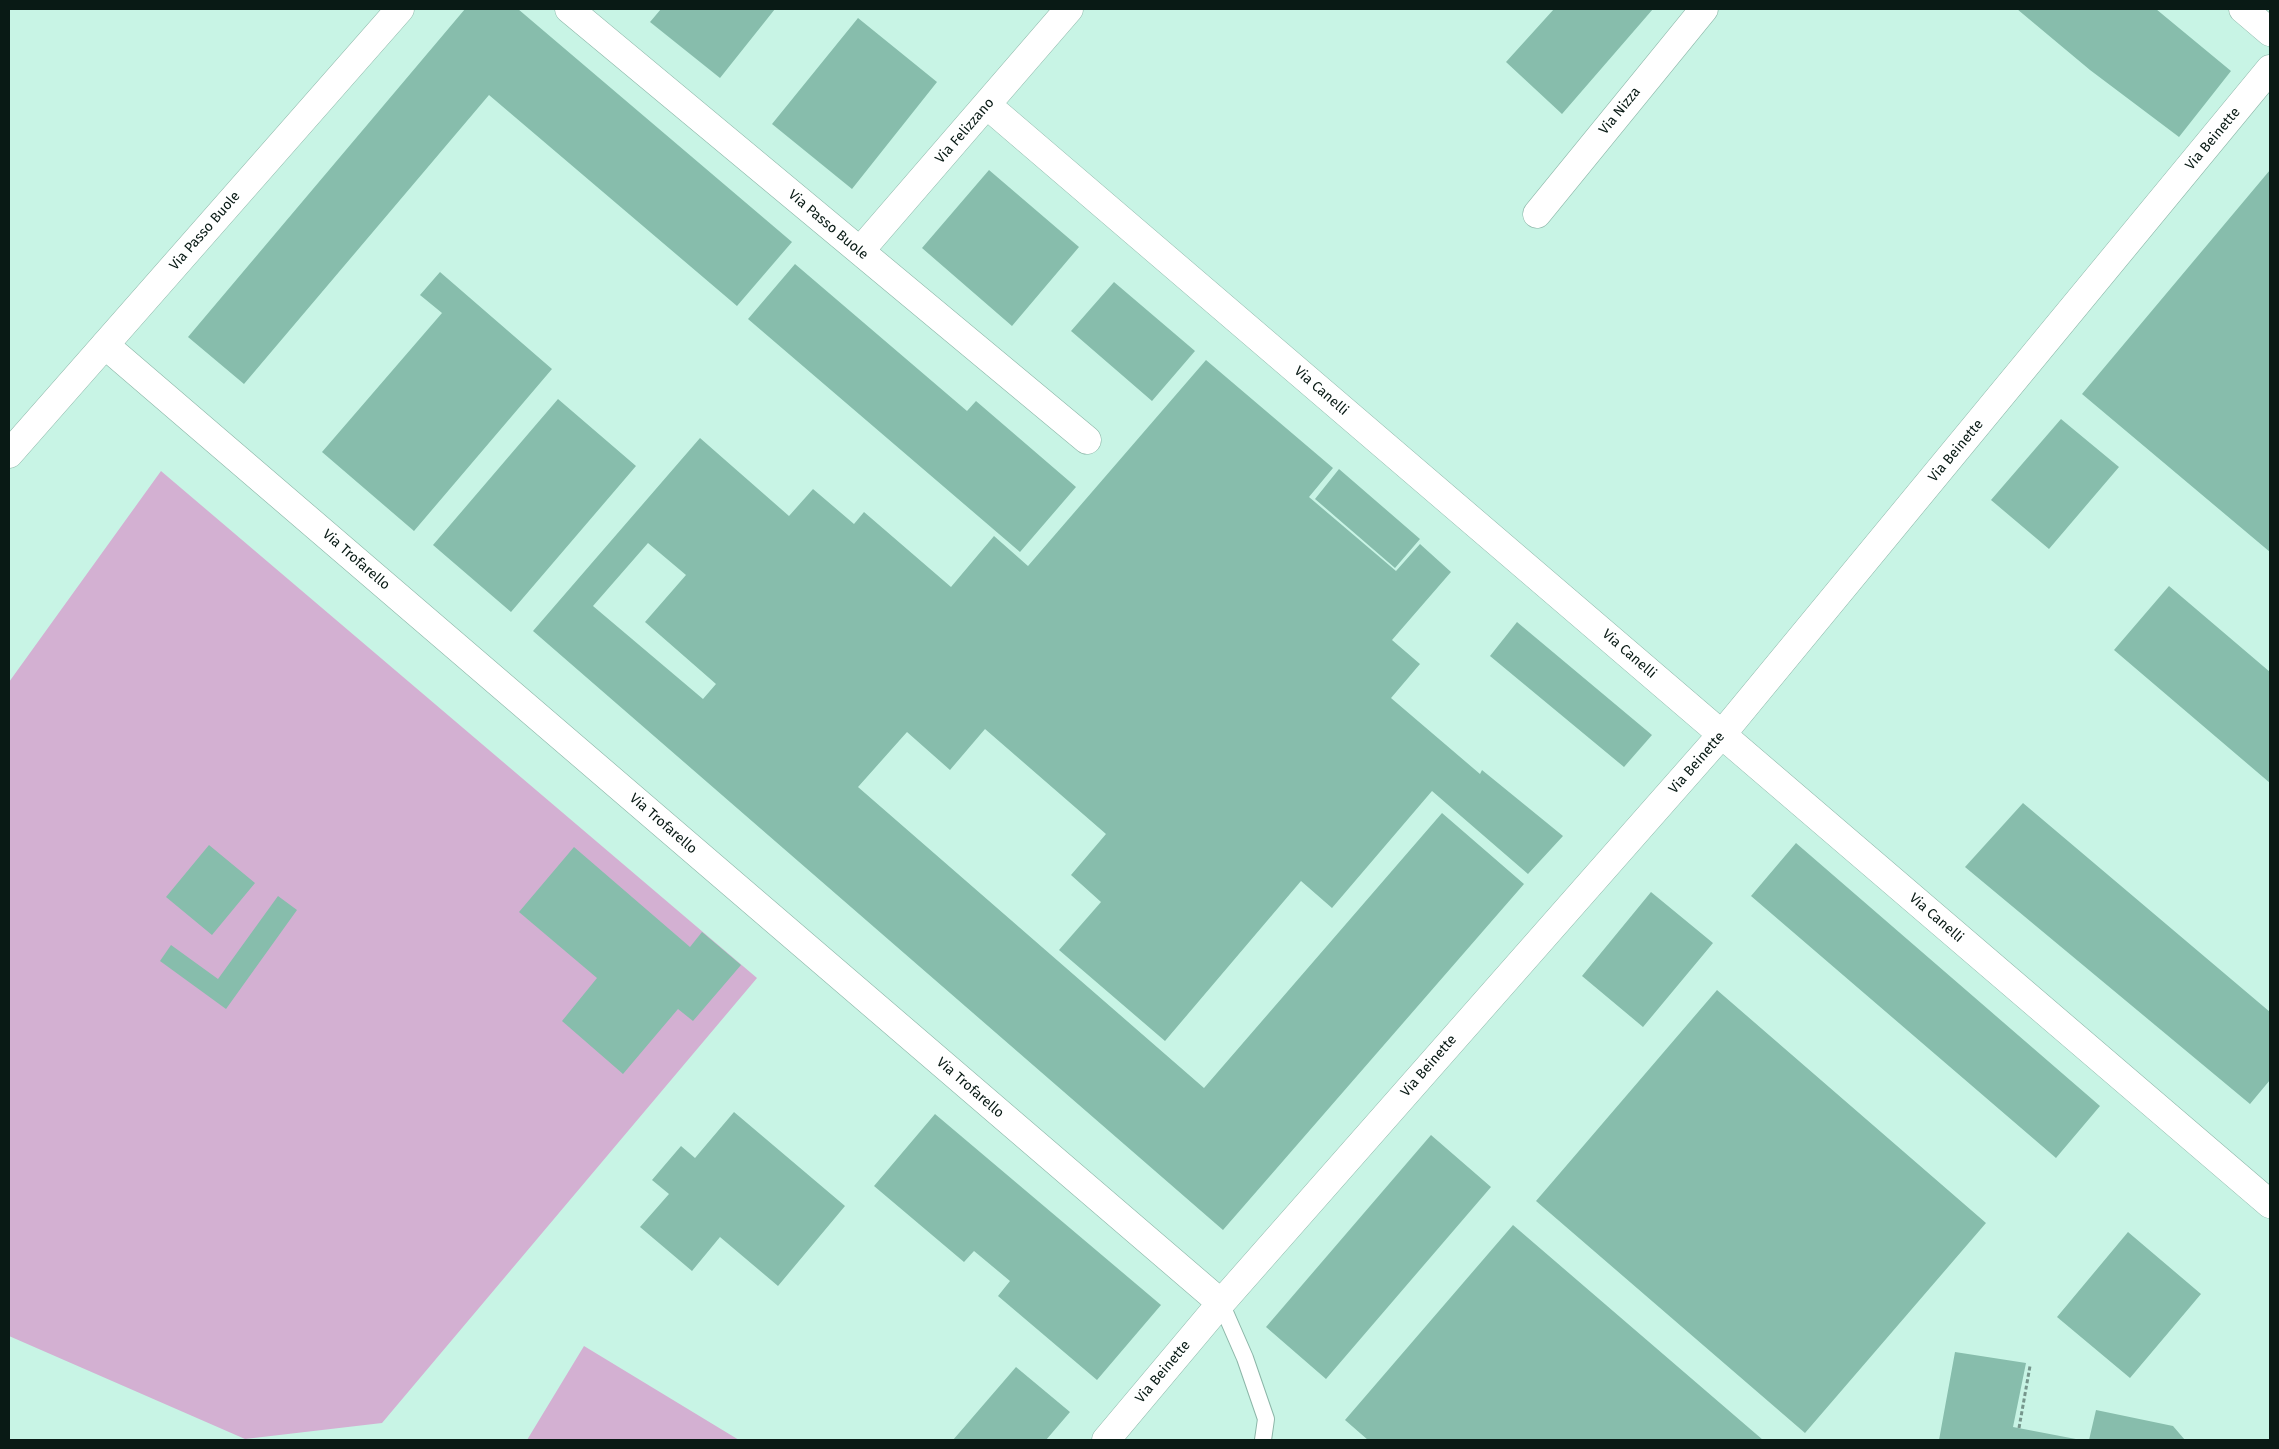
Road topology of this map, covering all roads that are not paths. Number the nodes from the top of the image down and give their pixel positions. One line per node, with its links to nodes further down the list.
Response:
1 (400, 9): 11 (street, Via Passo Buole)
2 (569, 9): 10 (street, Via Passo Buole)
3 (1069, 9): 8 (street, Via Felizzano)
4 (1704, 9): 9 (street, Via Nizza)
5 (2243, 9): 6 (street)
6 (2270, 32)
7 (2270, 70): 14 (street, Via Beinette)
8 (987, 105): 10 (street, Via Felizzano); 14 (street, Via Canelli)
9 (1537, 214)
10 (860, 252): 12 (street, Via Passo Buole)
11 (105, 344): 13 (street, Via Passo Buole); 16 (street, Via Trofarello)
12 (1087, 440)
13 (9, 454)
14 (1722, 734): 15 (street, Via Canelli); 16 (street, Via Beinette)
15 (2270, 1204)
16 (1221, 1303): 17 (street, Via Beinette); 18 (lane)
17 (1106, 1440)
18 (1263, 1440)

